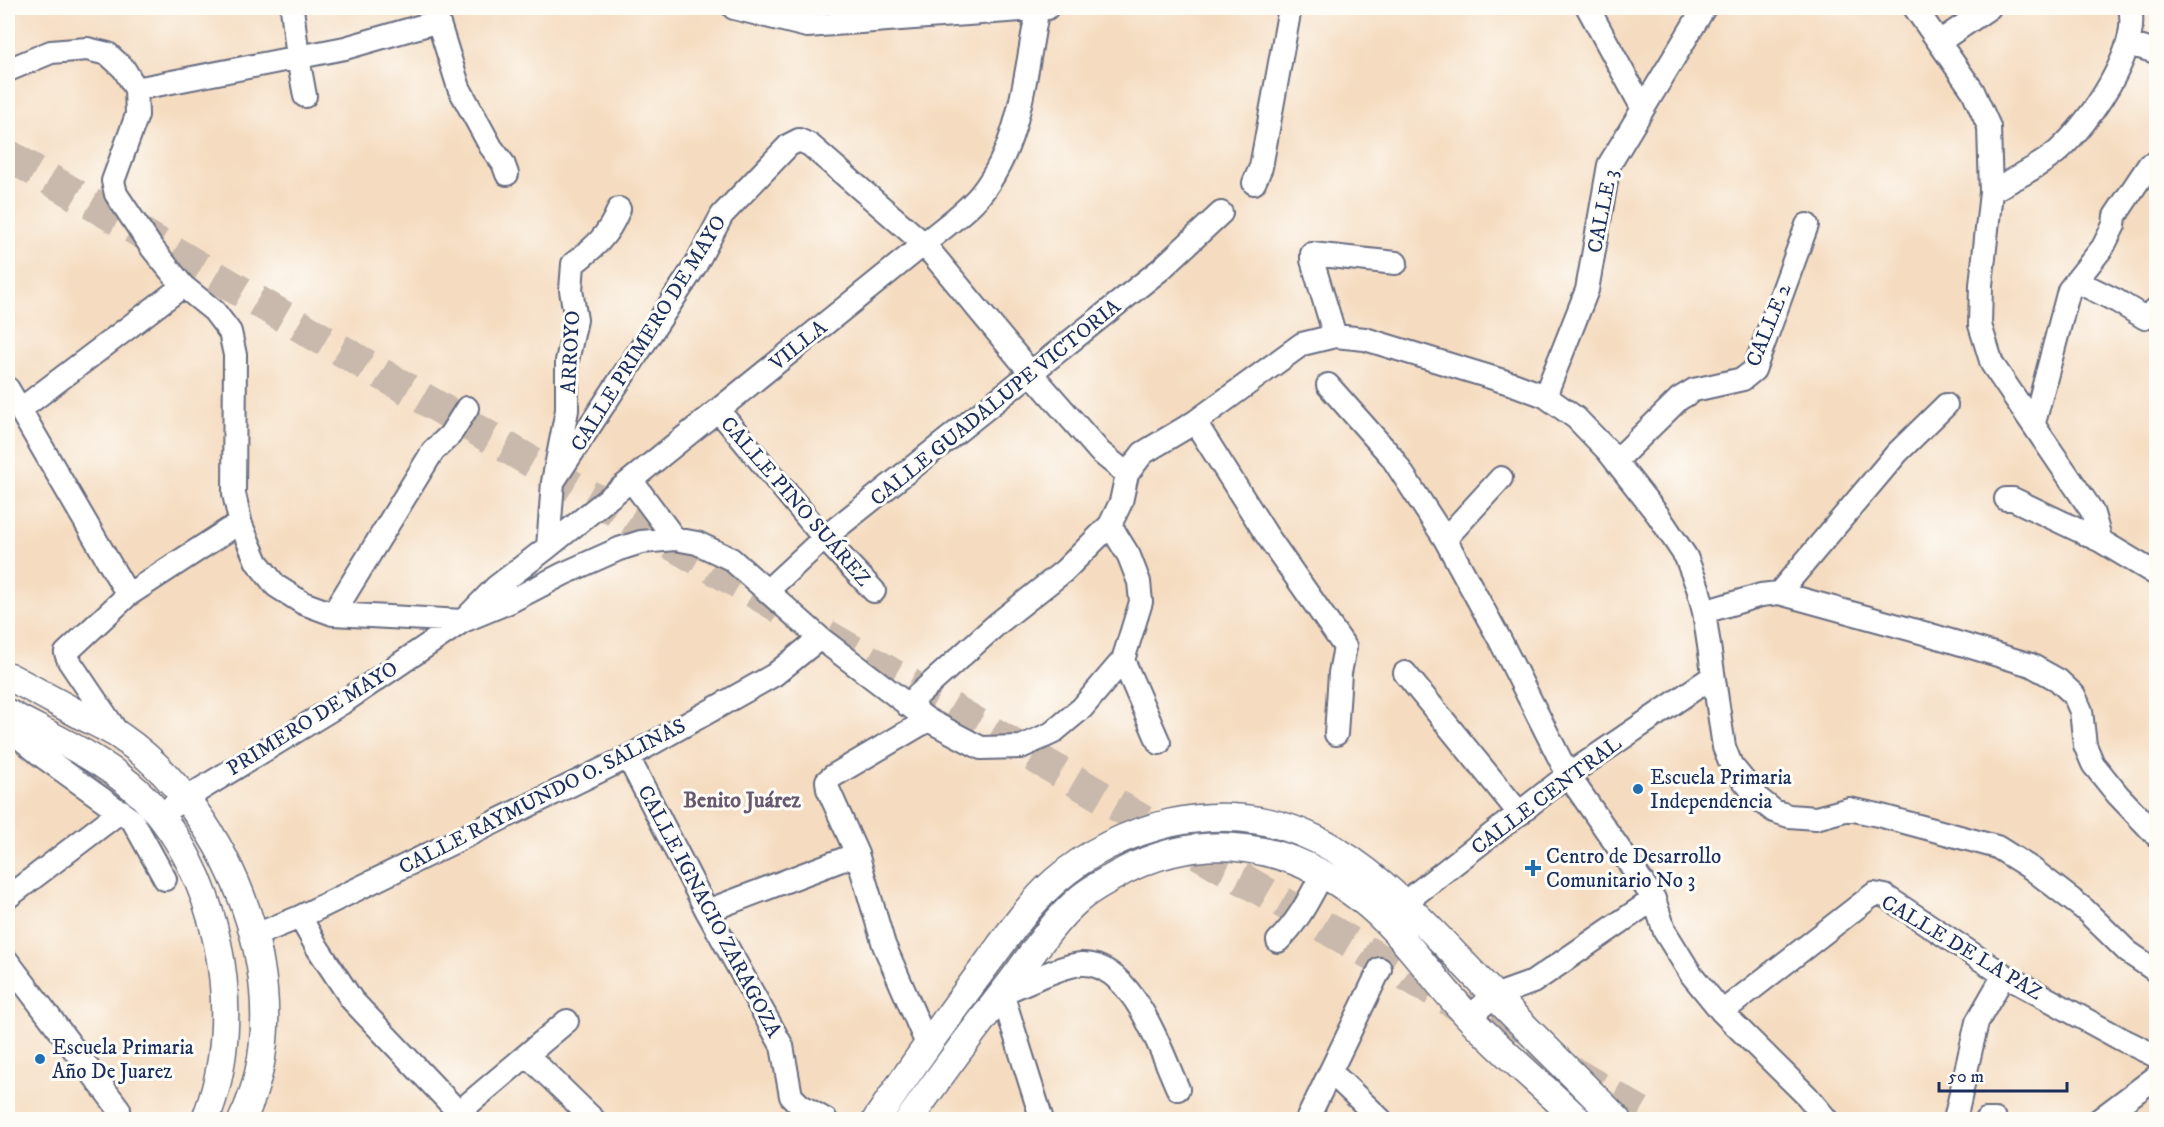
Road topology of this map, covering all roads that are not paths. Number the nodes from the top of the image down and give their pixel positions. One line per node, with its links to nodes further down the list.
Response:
1 (292, 8): 14 (street)
2 (734, 8): 10 (street)
3 (1041, 8): 10 (street); 26 (street, VILLA)
4 (1290, 8): 21 (street)
5 (1588, 8): 18 (street)
6 (1704, 8): 18 (street, CALLE 3)
7 (1915, 8): 11 (street)
8 (1989, 8): 11 (street)
9 (2130, 8): 12 (street)
10 (830, 16)
11 (1939, 42): 22 (street)
12 (2129, 44): 13 (street); 22 (street)
13 (2157, 52)
14 (298, 58): 16 (street); 17 (street); 20 (street)
15 (8, 70): 16 (street)
16 (136, 89): 29 (street)
17 (305, 96)
18 (1643, 109): 35 (street, CALLE 3)
19 (2149, 165): 28 (street)
20 (507, 174)
21 (1254, 183)
22 (1991, 192): 41 (street)
23 (619, 209): 46 (street, ARROYO)
24 (1221, 213): 32 (street, CALLE GUADALUPE VICTORIA)
25 (1807, 225): 42 (street, CALLE 2)
26 (924, 244): 32 (street); 39 (street, VILLA); 46 (street, CALLE PRIMERO DE MAYO)
27 (1396, 263): 31 (street)
28 (2076, 281): 30 (street); 41 (street)
29 (183, 286): 38 (street); 48 (street)
30 (2151, 314)
31 (1335, 336): 35 (street); 40 (street)
32 (1031, 373): 43 (street); 50 (street, CALLE GUADALUPE VICTORIA)
33 (1329, 385): 52 (street)
34 (8, 389): 38 (street)
35 (1545, 396): 42 (street)
36 (1946, 405): 58 (street)
37 (467, 408): 61 (street)
38 (21, 409): 59 (street)
39 (718, 410): 45 (street, VILLA); 50 (street, CALLE PINO SUÁREZ)
40 (1194, 422): 43 (street); 72 (street)
41 (2034, 423): 53 (street)
42 (1616, 461): 60 (street)
43 (1127, 474): 49 (street)
44 (1502, 478): 52 (street)
45 (631, 480): 51 (street); 54 (street, VILLA)
46 (553, 482): 54 (street, ARROYO)
47 (2006, 499): 53 (street)
48 (242, 525): 59 (street); 61 (street)
49 (1110, 525): 64 (street); 68 (street)
50 (824, 538): 56 (street, CALLE GUADALUPE VICTORIA); 57 (street, CALLE PINO SUÁREZ)
51 (675, 539): 56 (street); 62 (street)
52 (1445, 539): 76 (street)
53 (2101, 541): 55 (street)
54 (548, 548): 62 (street, VILLA)
55 (2157, 574)
56 (768, 590): 63 (street)
57 (874, 591)
58 (1779, 593): 60 (street); 81 (street)
59 (128, 595): 73 (street)
60 (1704, 612): 67 (street)
61 (333, 614): 62 (street)
62 (463, 621): 77 (street, PRIMERO DE MAYO)
63 (820, 638): 68 (street); 75 (street, CALLE RAYMUNDO O. SALINAS)
64 (1124, 660): 70 (street); 74 (street)
65 (1405, 674): 80 (street)
66 (8, 676): 73 (main road)
67 (1712, 677): 76 (street, CALLE CENTRAL); 94 (street)
68 (907, 705): 70 (street)
69 (8, 713): 79 (main road)
70 (928, 720): 82 (street)
71 (8, 721): 78 (street)
72 (1336, 734)
73 (120, 736): 77 (main road)
74 (1159, 743)
75 (628, 757): 88 (street, CALLE IGNACIO ZARAGOZA); 89 (street, CALLE RAYMUNDO O. SALINAS)
76 (1568, 775): 80 (street, CALLE CENTRAL); 86 (street)
77 (186, 798): 79 (street, PRIMERO DE MAYO); 90 (main road)
78 (121, 811): 84 (street); 85 (street)
79 (160, 814): 109 (main road)
80 (1520, 814): 87 (street, CALLE CENTRAL)
81 (2157, 835)
82 (857, 854): 88 (street); 101 (street)
83 (1322, 874): 87 (main road); 91 (street); 96 (main road)
84 (165, 879)
85 (8, 897)
86 (1654, 899): 97 (street); 98 (street)
87 (1394, 910): 97 (main road); 99 (main road); 101 (main road)
88 (707, 911): 112 (street, CALLE IGNACIO ZARAGOZA)
89 (300, 917): 90 (street, CALLE RAYMUNDO O. SALINAS); 108 (street)
90 (254, 936): 110 (main road)
91 (1278, 941)
92 (8, 962): 107 (street)
93 (1380, 969): 104 (street)
94 (2157, 971)
95 (2004, 975): 98 (street, CALLE DE LA PAZ); 103 (street, CALLE DE LA PAZ); 121 (street)
96 (1002, 993): 106 (street); 114 (main road); 115 (street)
97 (1494, 996): 99 (street); 119 (main road)
98 (1722, 1012): 120 (street)
99 (1469, 1017): 118 (main road)
100 (567, 1021): 102 (street)
101 (927, 1044): 113 (main road)
102 (528, 1056): 108 (street); 111 (street)
103 (2157, 1056)
104 (1332, 1073): 116 (street); 117 (street)
105 (2157, 1077): 124 (street)
106 (1178, 1089)
107 (119, 1109)
108 (463, 1115)
109 (205, 1119)
110 (242, 1119)
111 (594, 1119)
112 (826, 1119)
113 (876, 1119)
114 (909, 1119)
115 (1042, 1119)
116 (1307, 1119)
117 (1381, 1119)
118 (1578, 1119)
119 (1618, 1119)
120 (1827, 1119)
121 (1955, 1119)
122 (1986, 1119): 123 (street)
123 (1995, 1119)
124 (2099, 1119)

